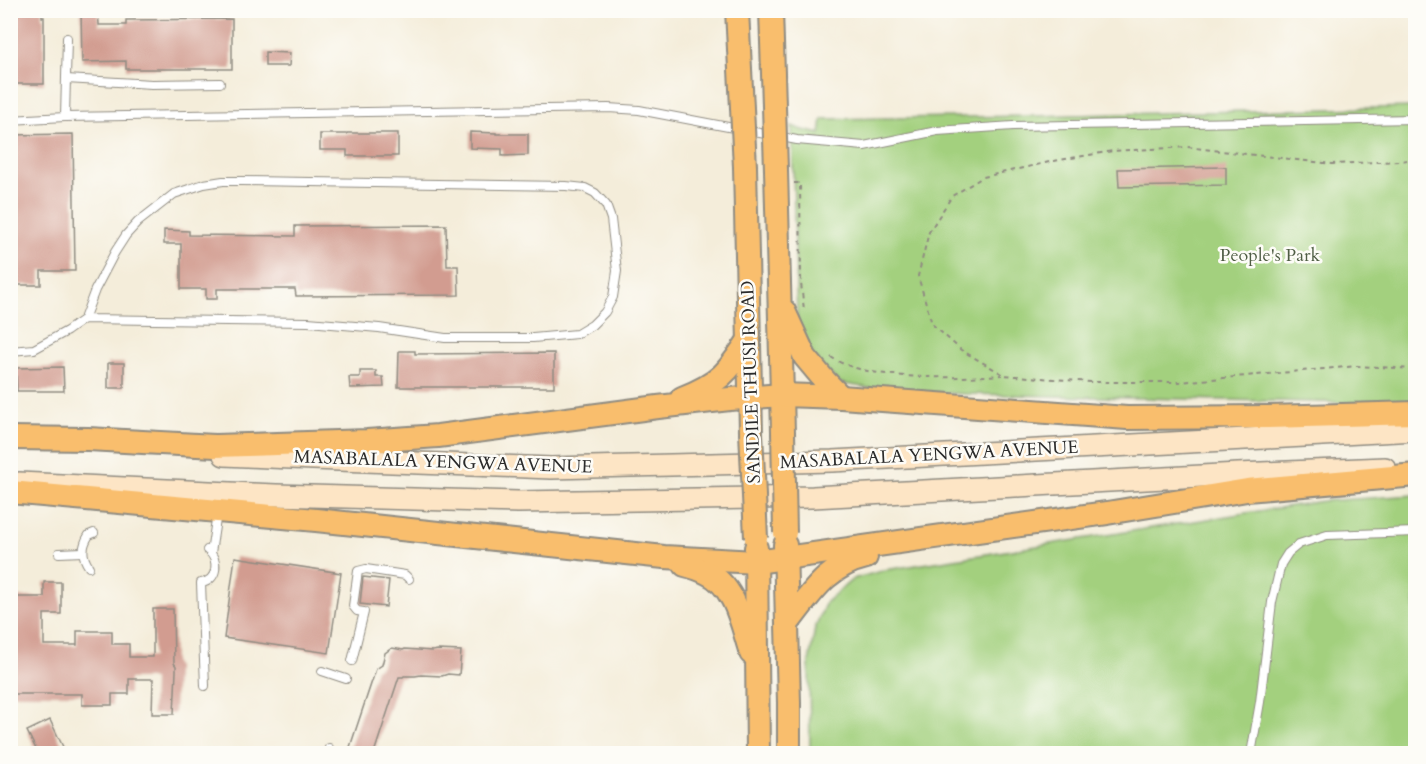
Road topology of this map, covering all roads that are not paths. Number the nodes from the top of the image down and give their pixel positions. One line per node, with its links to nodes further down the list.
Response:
1 (737, 10): 11 (main road, SANDILE THUSI ROAD, bridge)
2 (771, 10): 9 (main road, SANDILE THUSI ROAD, bridge)
3 (67, 38): 4 (lane)
4 (66, 79): 5 (lane); 6 (lane)
5 (220, 83)
6 (65, 117): 7 (lane); 8 (lane)
7 (1416, 119)
8 (10, 120)
9 (780, 302): 13 (main road, SANDILE THUSI ROAD); 15 (main road)
10 (84, 319): 10 (lane); 12 (lane)
11 (749, 340): 14 (main road, SANDILE THUSI ROAD); 16 (main road)
12 (10, 351)
13 (782, 395): 14 (main road); 15 (main road); 32 (main road, SANDILE THUSI ROAD, bridge)
14 (751, 397): 16 (main road); 33 (main road, SANDILE THUSI ROAD, bridge)
15 (841, 397): 17 (main road)
16 (658, 407): 19 (main road)
17 (1416, 413)
18 (1416, 430): 20 (main road, MASABALALA YENGWA AVENUE)
19 (10, 438)
20 (10, 443)
21 (1416, 467): 23 (main road, MASABALALA YENGWA AVENUE)
22 (1416, 475): 28 (main road)
23 (10, 482)
24 (10, 492): 25 (main road)
25 (217, 511): 31 (main road); 41 (lane)
26 (1416, 532): 44 (lane)
27 (94, 533): 29 (lane)
28 (952, 536): 32 (main road); 36 (main road)
29 (83, 552): 30 (lane); 34 (lane)
30 (59, 553)
31 (664, 557): 33 (main road); 39 (main road)
32 (786, 559): 33 (main road); 36 (main road, SANDILE THUSI ROAD)
33 (756, 562): 39 (main road, SANDILE THUSI ROAD)
34 (89, 567)
35 (409, 579): 37 (lane)
36 (788, 623): 43 (main road, SANDILE THUSI ROAD)
37 (352, 661)
38 (322, 671): 40 (lane)
39 (758, 674): 42 (main road, SANDILE THUSI ROAD)
40 (346, 679)
41 (204, 686)
42 (758, 753)
43 (789, 753)
44 (1251, 753)

